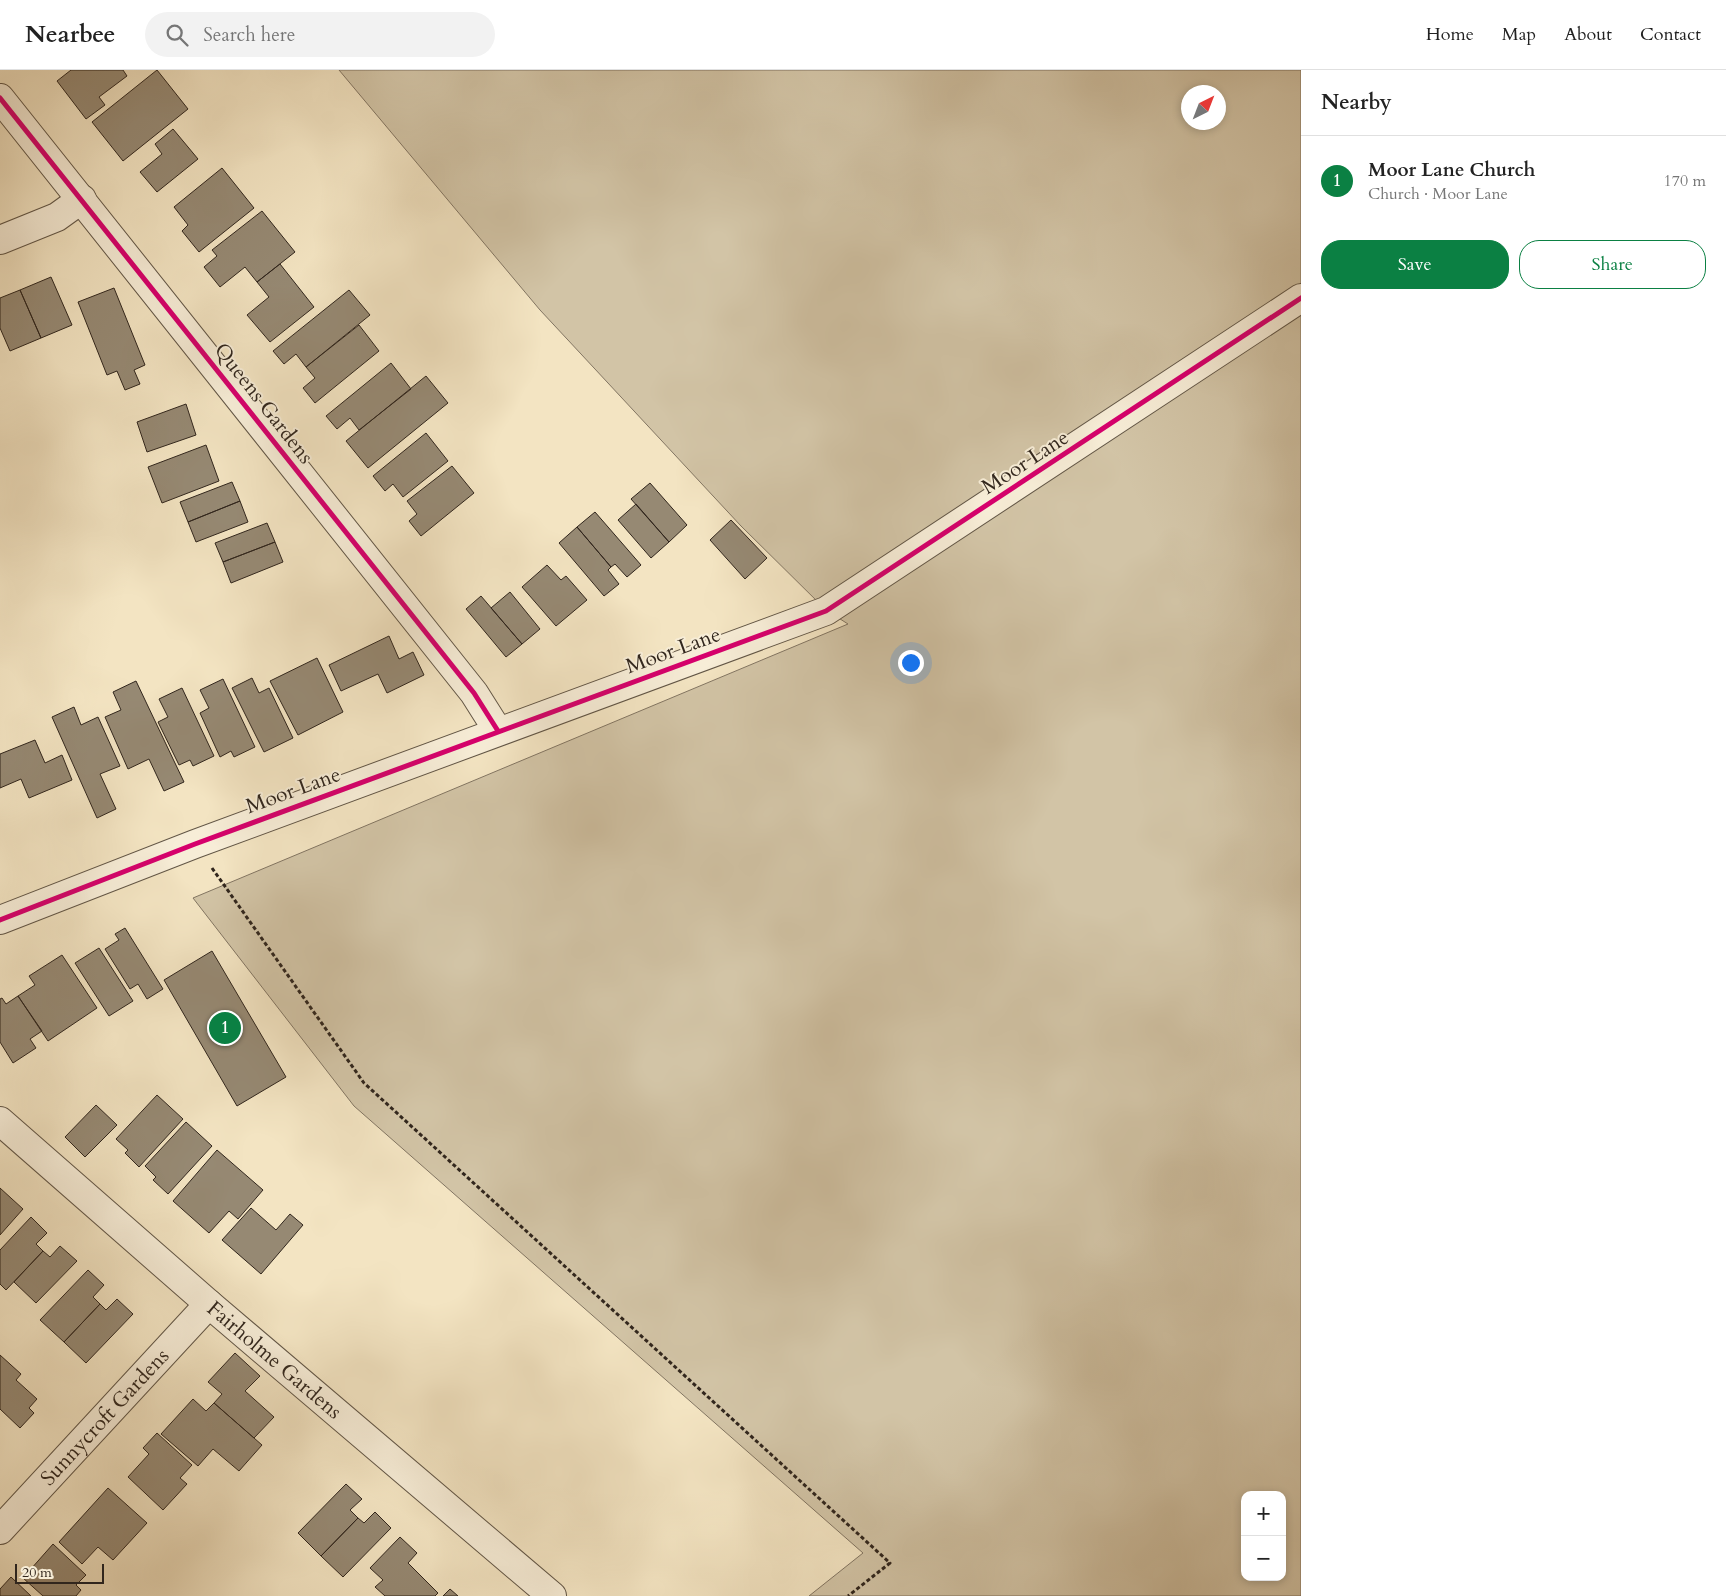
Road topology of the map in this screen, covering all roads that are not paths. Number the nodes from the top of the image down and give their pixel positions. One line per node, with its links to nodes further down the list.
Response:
1 (0, 98): 2 (street, Queens Gardens)
2 (82, 199): 3 (street); 5 (street, Queens Gardens)
3 (0, 240)
4 (1301, 298): 5 (street, Moor Lane)
5 (498, 731): 6 (street, Moor Lane)
6 (0, 920)
7 (0, 1121): 8 (street, Fairholme Gardens)
8 (209, 1304): 9 (street, Sunnycroft Gardens); 10 (street, Fairholme Gardens)
9 (0, 1530)
10 (552, 1596)

